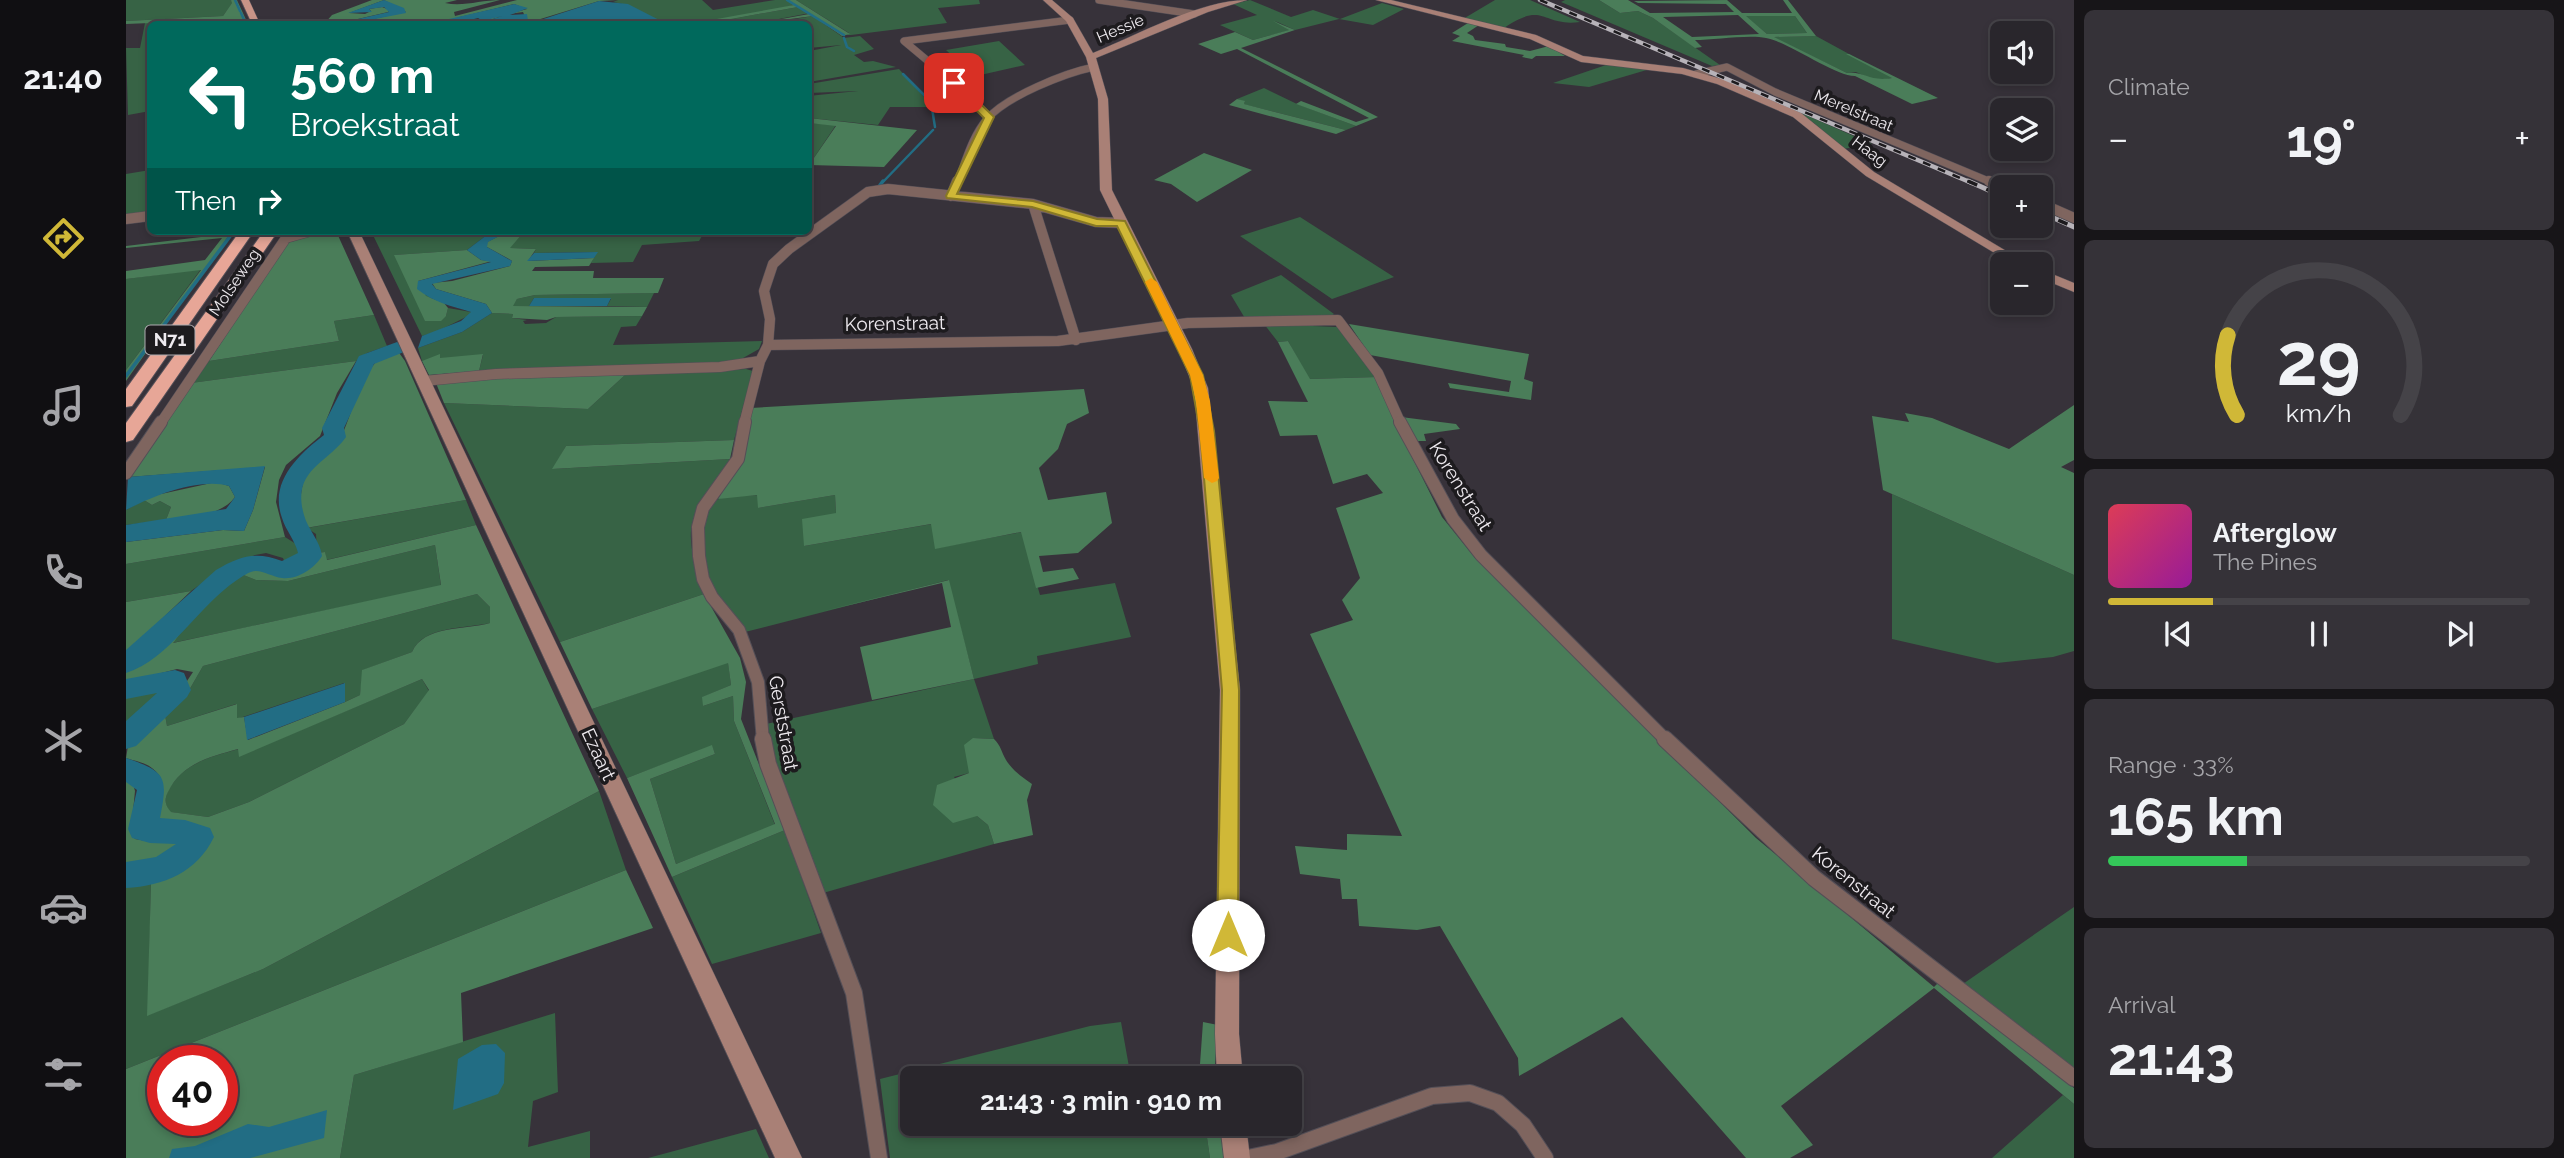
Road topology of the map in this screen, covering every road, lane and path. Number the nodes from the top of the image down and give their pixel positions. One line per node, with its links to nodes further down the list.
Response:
1 (245, 0): 8 (main road)
2 (1047, 0): 7 (street)
3 (1099, 0): 6 (street)
4 (1244, 0): 6 (street, Hessie)
5 (1380, 0): 10 (street)
6 (1194, 15): 9 (street, Hessie)
7 (1070, 20): 9 (street); 11 (street)
8 (255, 21)
9 (1093, 62): 11 (street); 19 (street, Hessie)
10 (1696, 74): 12 (street, Merelstraat); 26 (street, Haag)
11 (989, 117): 13 (street)
12 (1990, 182)
13 (951, 196): 14 (street); 20 (street, Gerststraat)
14 (1033, 204): 19 (street); 30 (street)
15 (2053, 209): 17 (street)
16 (147, 216): 18 (street)
17 (2074, 218)
18 (126, 219)
19 (1121, 223): 29 (street, Hessie)
20 (812, 233)
21 (244, 235): 34 (highway, N71)
22 (268, 235): 35 (highway, N71)
23 (297, 235): 36 (street, Molseweg)
24 (355, 235): 33 (street, Ezaart)
25 (809, 235): 31 (street, Gerststraat)
26 (2002, 252)
27 (2053, 279): 28 (street)
28 (2074, 288)
29 (1173, 326): 30 (street, Korenstraat); 37 (street, Hessie); 38 (street, Korenstraat)
30 (1076, 340): 31 (street, Korenstraat)
31 (768, 345): 32 (street, Gerststraat)
32 (760, 361): 33 (street); 41 (street, Gerststraat)
33 (424, 381): 40 (street, Ezaart)
34 (126, 402)
35 (126, 436)
36 (126, 473)
37 (1229, 1066)
38 (2074, 1078)
39 (1234, 1136): 42 (street)
40 (789, 1158)
41 (879, 1158)
42 (1237, 1158)
43 (1248, 1158): 44 (street)
44 (1545, 1158)

